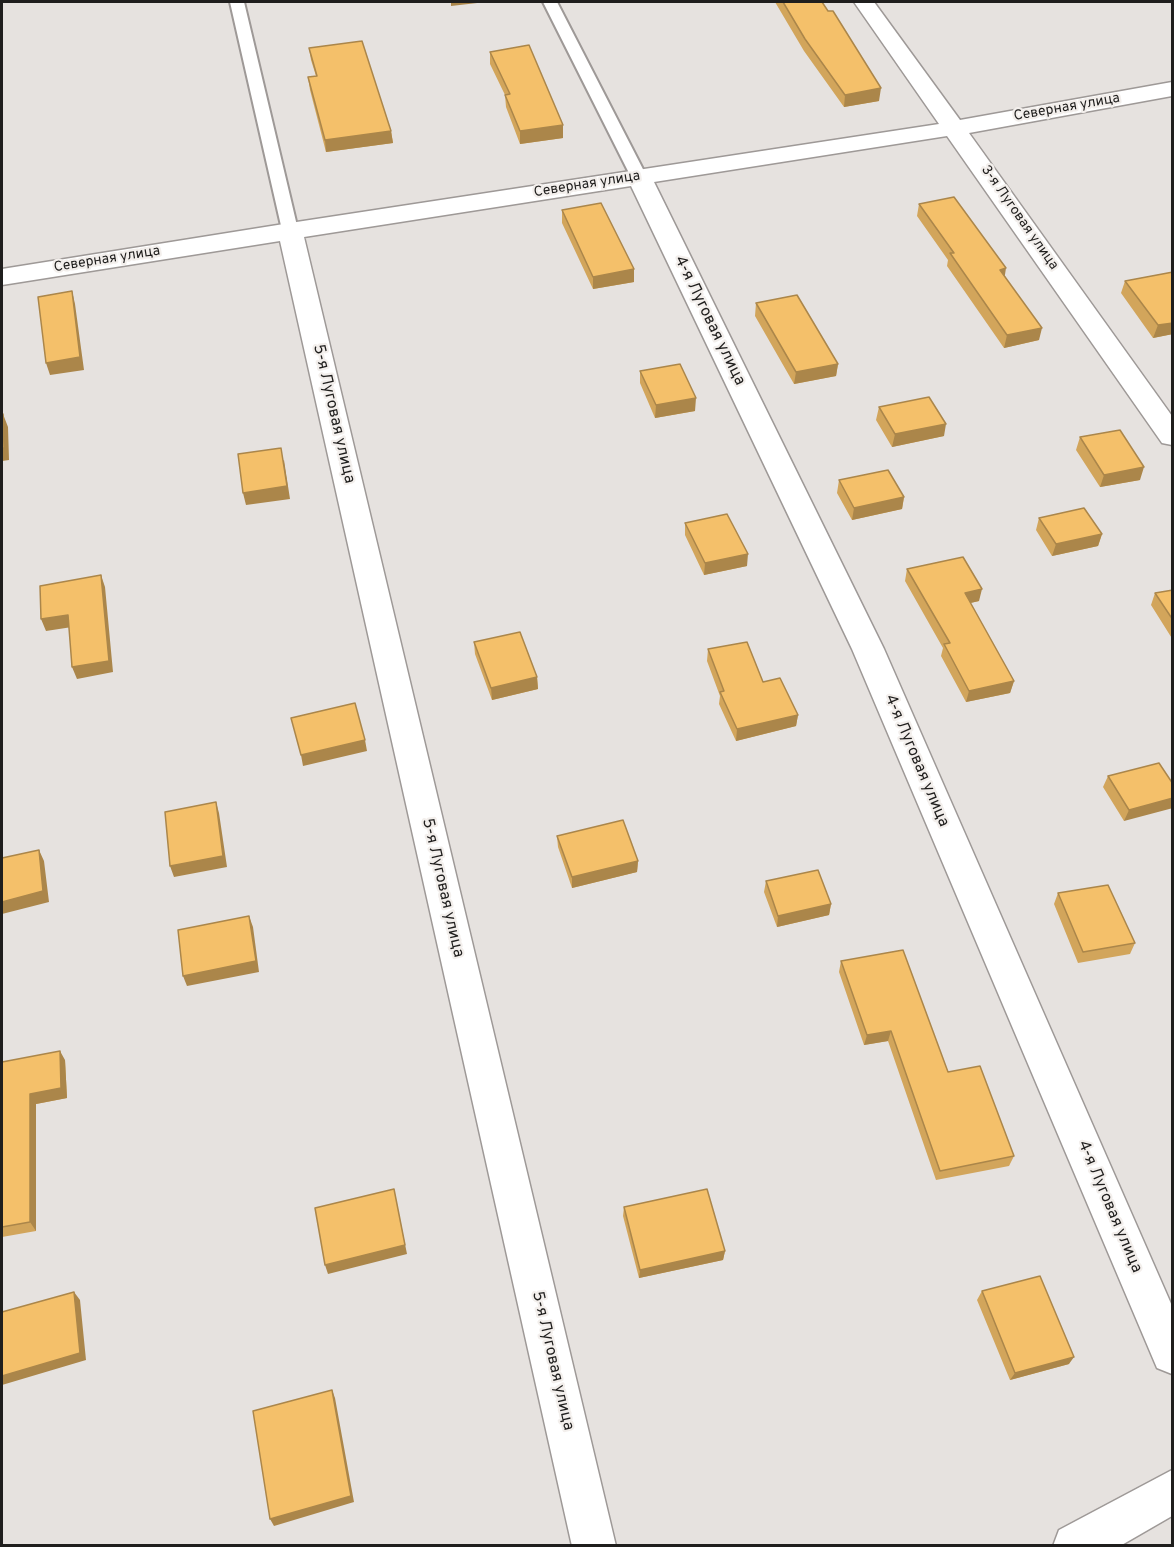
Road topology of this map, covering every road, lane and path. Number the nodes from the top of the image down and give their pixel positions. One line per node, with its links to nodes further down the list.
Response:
1 (237, 2): 7 (lane)
2 (550, 2): 6 (lane)
3 (864, 2): 5 (street, 3-я Луговая улица)
4 (1173, 89): 5 (street, Северная улица)
5 (955, 128): 6 (street, Северная улица); 9 (street, 3-я Луговая улица)
6 (639, 177): 7 (street, Северная улица); 10 (street, 4-я Луговая улица)
7 (290, 230): 8 (street, Северная улица); 12 (street, 5-я Луговая улица)
8 (2, 277)
9 (1173, 436)
10 (1173, 1353)
11 (1173, 1492): 13 (street)
12 (594, 1545)
13 (1075, 1545)

